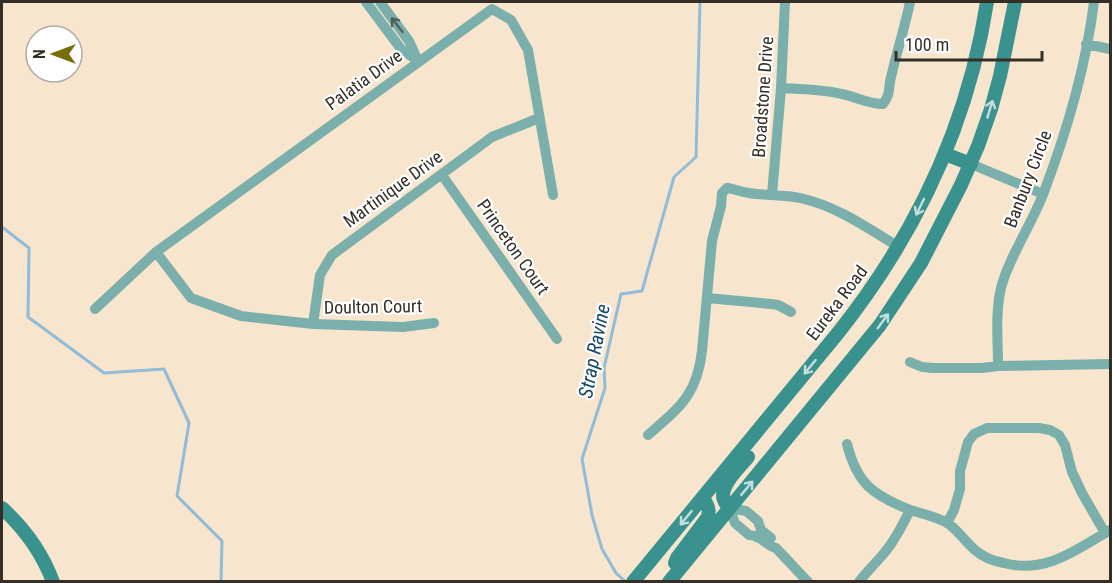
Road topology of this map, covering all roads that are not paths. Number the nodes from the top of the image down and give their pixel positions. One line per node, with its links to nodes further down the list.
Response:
1 (366, 2): 10 (street)
2 (380, 2): 10 (street, one-way to 2)
3 (785, 2): 11 (street, Broadstone Drive)
4 (910, 2): 11 (street)
5 (987, 2): 13 (main road, Eureka Road)
6 (1015, 2): 14 (main road, one-way to 6)
7 (1094, 2): 8 (street, Banbury Circle)
8 (1086, 44): 9 (street); 16 (street, Banbury Circle)
9 (1110, 49)
10 (418, 61): 12 (street, Palatia Drive); 20 (street, Palatia Drive)
11 (781, 88): 18 (street, Broadstone Drive)
12 (539, 118): 15 (street, Martinique Drive); 17 (street)
13 (945, 154): 14 (main road); 19 (main road, Eureka Road, one-way to 19)
14 (971, 164): 16 (street); 35 (main road, one-way to 14)
15 (442, 175): 25 (street, Martinique Drive); 26 (street, Princeton Court)
16 (1043, 194): 29 (street, Banbury Circle)
17 (553, 195)
18 (772, 195): 19 (street); 21 (street)
19 (898, 247): 30 (main road, Eureka Road, one-way to 30)
20 (156, 252): 22 (street, Palatia Drive); 25 (street, Doulton Court)
21 (707, 298): 23 (street); 31 (street)
22 (95, 309)
23 (791, 312)
24 (434, 323): 25 (street, Doulton Court)
25 (313, 324)
26 (557, 339)
27 (910, 362): 29 (street)
28 (1110, 364): 29 (street)
29 (998, 366)
30 (772, 413): 33 (main road, Eureka Road); 35 (main road)
31 (648, 435)
32 (847, 444): 36 (street)
33 (702, 498): 40 (main road, Eureka Road, one-way to 40); 42 (main road)
34 (2, 508): 41 (main road)
35 (729, 508): 38 (street); 38 (street); 42 (main road)
36 (910, 510): 37 (street); 44 (street)
37 (947, 523): 39 (street); 39 (street)
38 (758, 532): 43 (street)
39 (1108, 532)
40 (637, 577)
41 (53, 582)
42 (669, 582)
43 (808, 582)
44 (859, 582)

